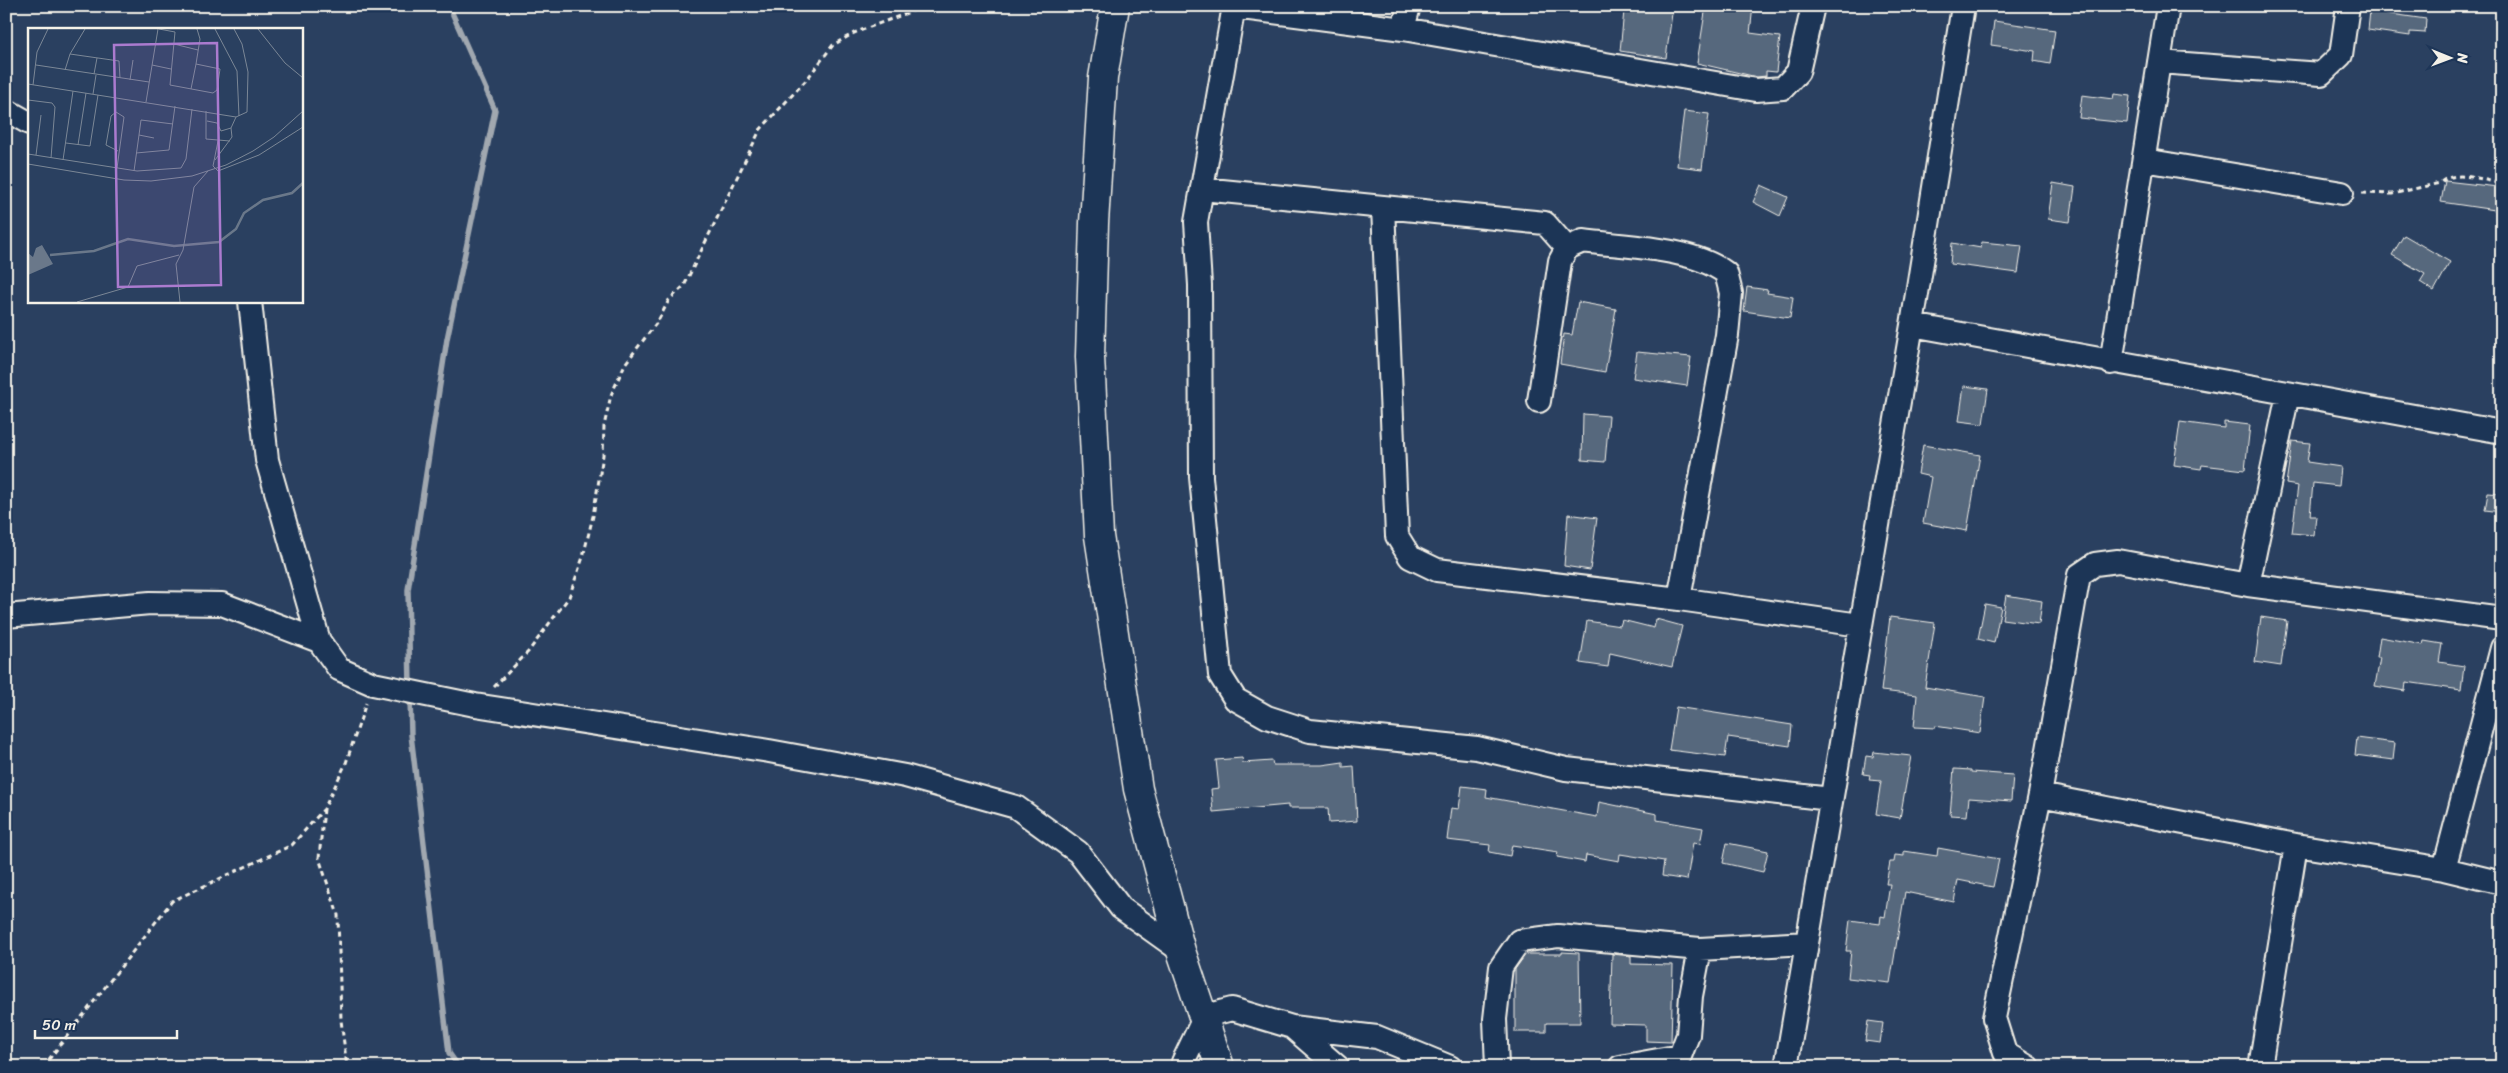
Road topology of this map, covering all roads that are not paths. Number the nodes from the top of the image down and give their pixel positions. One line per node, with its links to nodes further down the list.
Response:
1 (1115, 6): 37 (main road)
2 (1409, 6): 8 (street)
3 (1814, 6): 8 (street)
4 (1963, 6): 18 (street)
5 (2168, 6): 9 (street)
6 (2348, 6): 9 (street)
7 (1234, 7): 8 (street); 13 (street)
8 (1403, 29)
9 (2159, 62): 12 (street)
10 (6, 110): 11 (street)
11 (28, 122)
12 (2144, 160): 14 (street); 19 (street)
13 (1202, 189): 15 (street); 31 (street)
14 (2342, 193)
15 (1384, 207): 16 (street); 24 (street)
16 (1567, 248): 21 (street); 24 (street)
17 (250, 302): 28 (street)
18 (1912, 326): 19 (street); 27 (street)
19 (2111, 363): 20 (street)
20 (2288, 394): 22 (street); 23 (street)
21 (1539, 401)
22 (2502, 432)
23 (2248, 585): 26 (street); 30 (street)
24 (1679, 599): 27 (street)
25 (6, 616): 28 (street)
26 (2502, 619)
27 (1860, 625): 31 (street)
28 (319, 641): 37 (street)
29 (2502, 648): 33 (street)
30 (2040, 795): 32 (street); 47 (street)
31 (1830, 799): 35 (street)
32 (2296, 846): 33 (street); 48 (street)
33 (2444, 870): 34 (street)
34 (2502, 883)
35 (1807, 944): 36 (street); 46 (street)
36 (1700, 948): 40 (street); 45 (street)
37 (1181, 951): 38 (main road)
38 (1205, 1016): 39 (street); 41 (street); 42 (main road)
39 (1292, 1027): 43 (street); 44 (street)
40 (1493, 1064)
41 (1184, 1067)
42 (1220, 1067)
43 (1338, 1067)
44 (1450, 1067)
45 (1620, 1067)
46 (1786, 1067)
47 (2028, 1067)
48 (2260, 1067)

